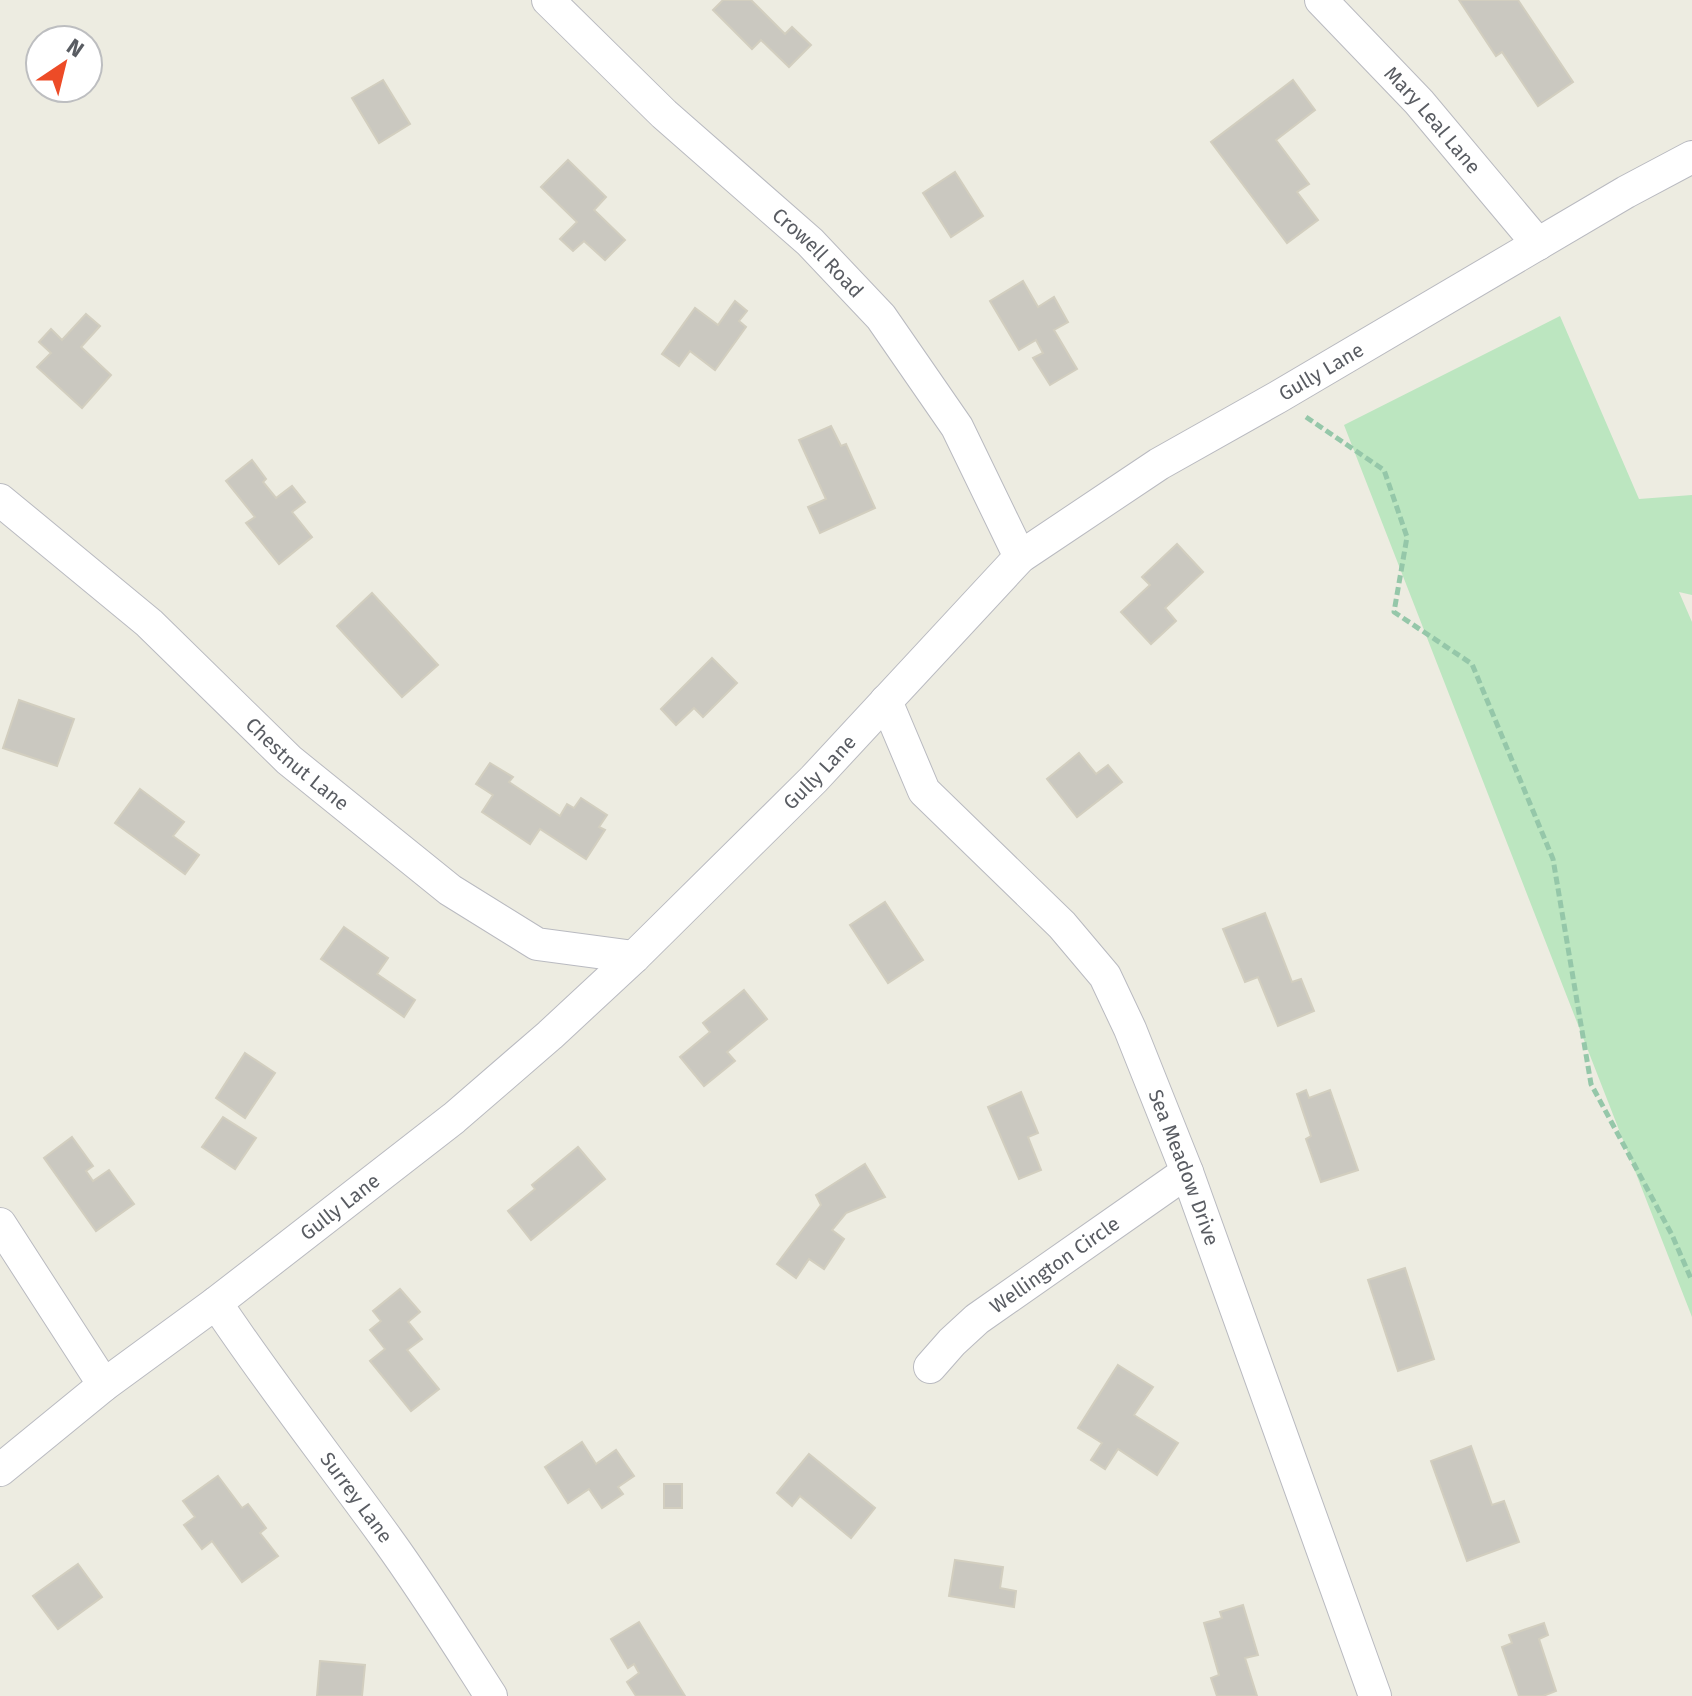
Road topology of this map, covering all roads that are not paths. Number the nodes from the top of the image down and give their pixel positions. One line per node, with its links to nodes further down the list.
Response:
1 (548, 0): 6 (street, Crowell Road)
2 (1321, 0): 4 (street, Mary Leal Lane)
3 (1692, 157): 4 (street, Gully Lane)
4 (1538, 244): 6 (street, Gully Lane)
5 (0, 500): 8 (street, Chestnut Lane)
6 (1020, 557): 7 (street, Gully Lane)
7 (886, 701): 8 (street, Gully Lane); 9 (street, Sea Meadow Drive)
8 (634, 957): 11 (street, Gully Lane)
9 (1187, 1172): 12 (street, Wellington Circle); 16 (street, Sea Meadow Drive)
10 (0, 1224): 13 (street)
11 (216, 1303): 13 (street, Gully Lane); 15 (street, Surrey Lane)
12 (930, 1367)
13 (104, 1385): 14 (street, Gully Lane)
14 (0, 1470)
15 (491, 1696)
16 (1375, 1696)

